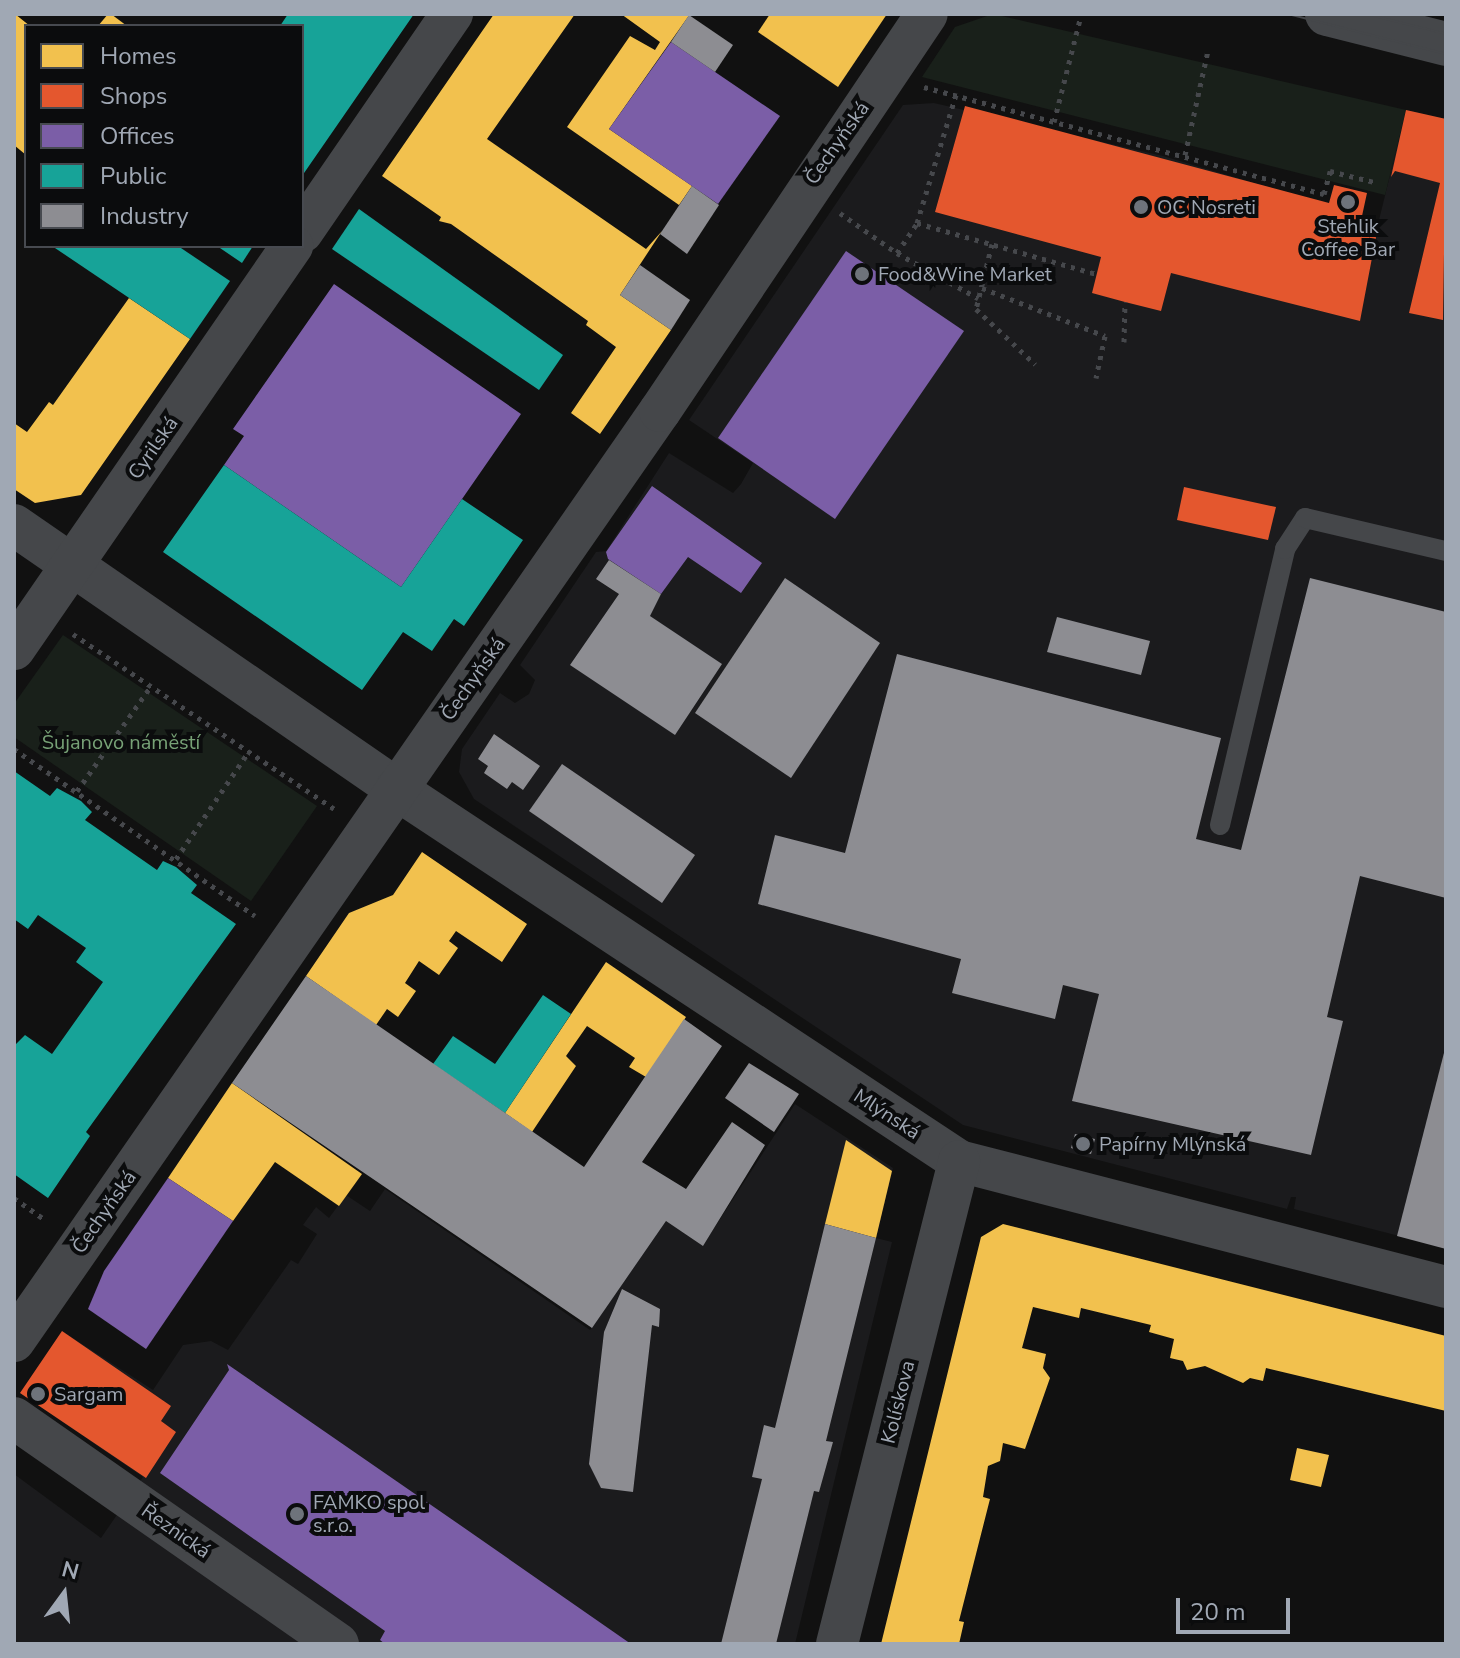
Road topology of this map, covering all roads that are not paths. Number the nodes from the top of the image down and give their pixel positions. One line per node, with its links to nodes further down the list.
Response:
1 (452, 14): 5 (street)
2 (927, 14): 11 (street, Čechyňská)
3 (1327, 14): 4 (street)
4 (1446, 44)
5 (304, 229)
6 (291, 248): 9 (street, Cyrilská)
7 (14, 525): 9 (street)
8 (1446, 551): 12 (lane)
9 (73, 565): 10 (street, Cyrilská); 11 (street)
10 (14, 649)
11 (396, 789): 13 (street, Mlýnská); 15 (street, Čechyňská)
12 (1220, 825)
13 (959, 1161): 14 (street, Mlýnská); 18 (street, Kolískova)
14 (1446, 1287)
15 (14, 1341)
16 (14, 1418): 17 (street, Řeznická)
17 (338, 1644)
18 (837, 1644)

